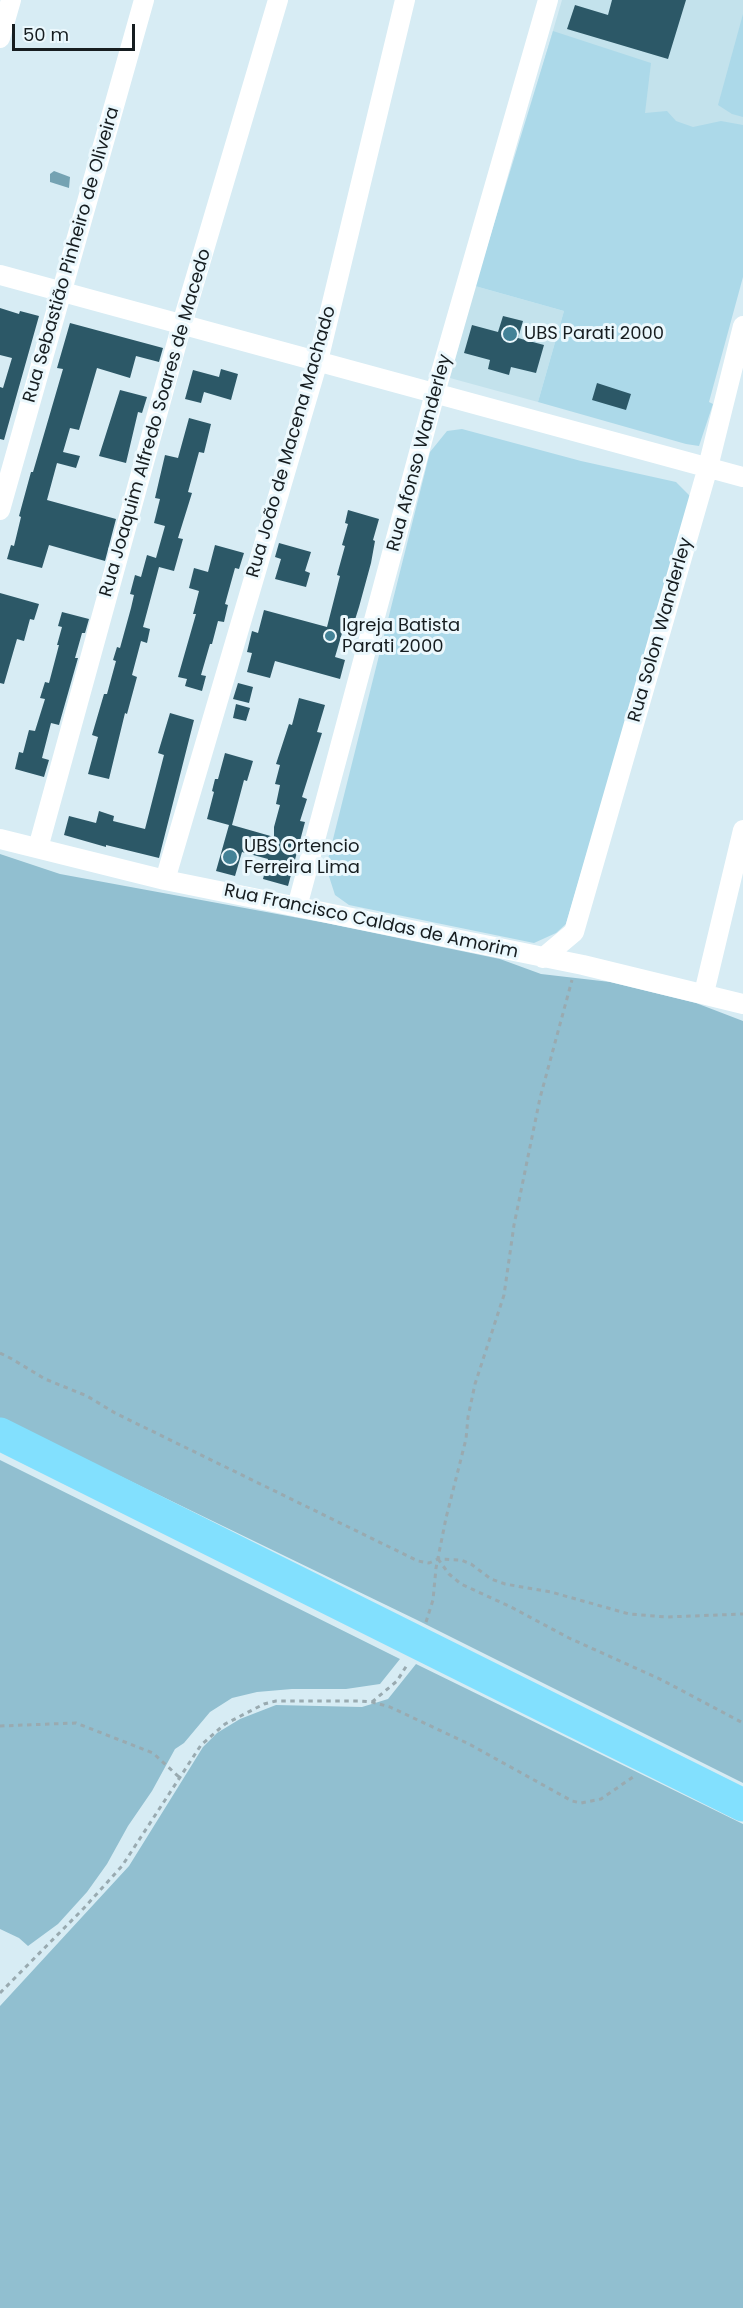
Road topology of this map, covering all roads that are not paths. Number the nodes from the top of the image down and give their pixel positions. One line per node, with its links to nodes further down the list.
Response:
1 (11, 0): 6 (street)
2 (144, 0): 8 (street, Rua Sebastião Pinheiro de Oliveira)
3 (278, 0): 9 (street, Rua Joaquim Alfredo Soares de Macedo)
4 (405, 0): 11 (street, Rua João de Macena Machado)
5 (548, 0): 12 (street, Rua Afonso Wanderley)
6 (0, 38)
7 (0, 275): 8 (street)
8 (62, 292): 9 (street); 15 (street, Rua Sebastião Pinheiro de Oliveira)
9 (182, 324): 11 (street); 18 (street, Rua Joaquim Alfredo Soares de Macedo)
10 (743, 326): 13 (street, Rua Solon Wanderley)
11 (318, 361): 12 (street); 19 (street, Rua João de Macena Machado)
12 (435, 393): 13 (street); 20 (street, Rua Afonso Wanderley)
13 (708, 467): 14 (street); 21 (street, Rua Solon Wanderley)
14 (743, 477)
15 (0, 510)
16 (743, 830): 24 (street)
17 (0, 839): 18 (street, Rua Francisco Caldas de Amorim)
18 (38, 848): 19 (street, Rua Francisco Caldas de Amorim)
19 (165, 880): 20 (street, Rua Francisco Caldas de Amorim)
20 (297, 908): 22 (street, Rua Francisco Caldas de Amorim)
21 (574, 932): 22 (street); 23 (street)
22 (543, 958): 23 (street, Rua Francisco Caldas de Amorim)
23 (580, 965): 24 (street, Rua Francisco Caldas de Amorim)
24 (704, 993): 25 (street, Rua Francisco Caldas de Amorim)
25 (743, 1004)
26 (0, 1434): 27 (highway)
27 (743, 1805)

